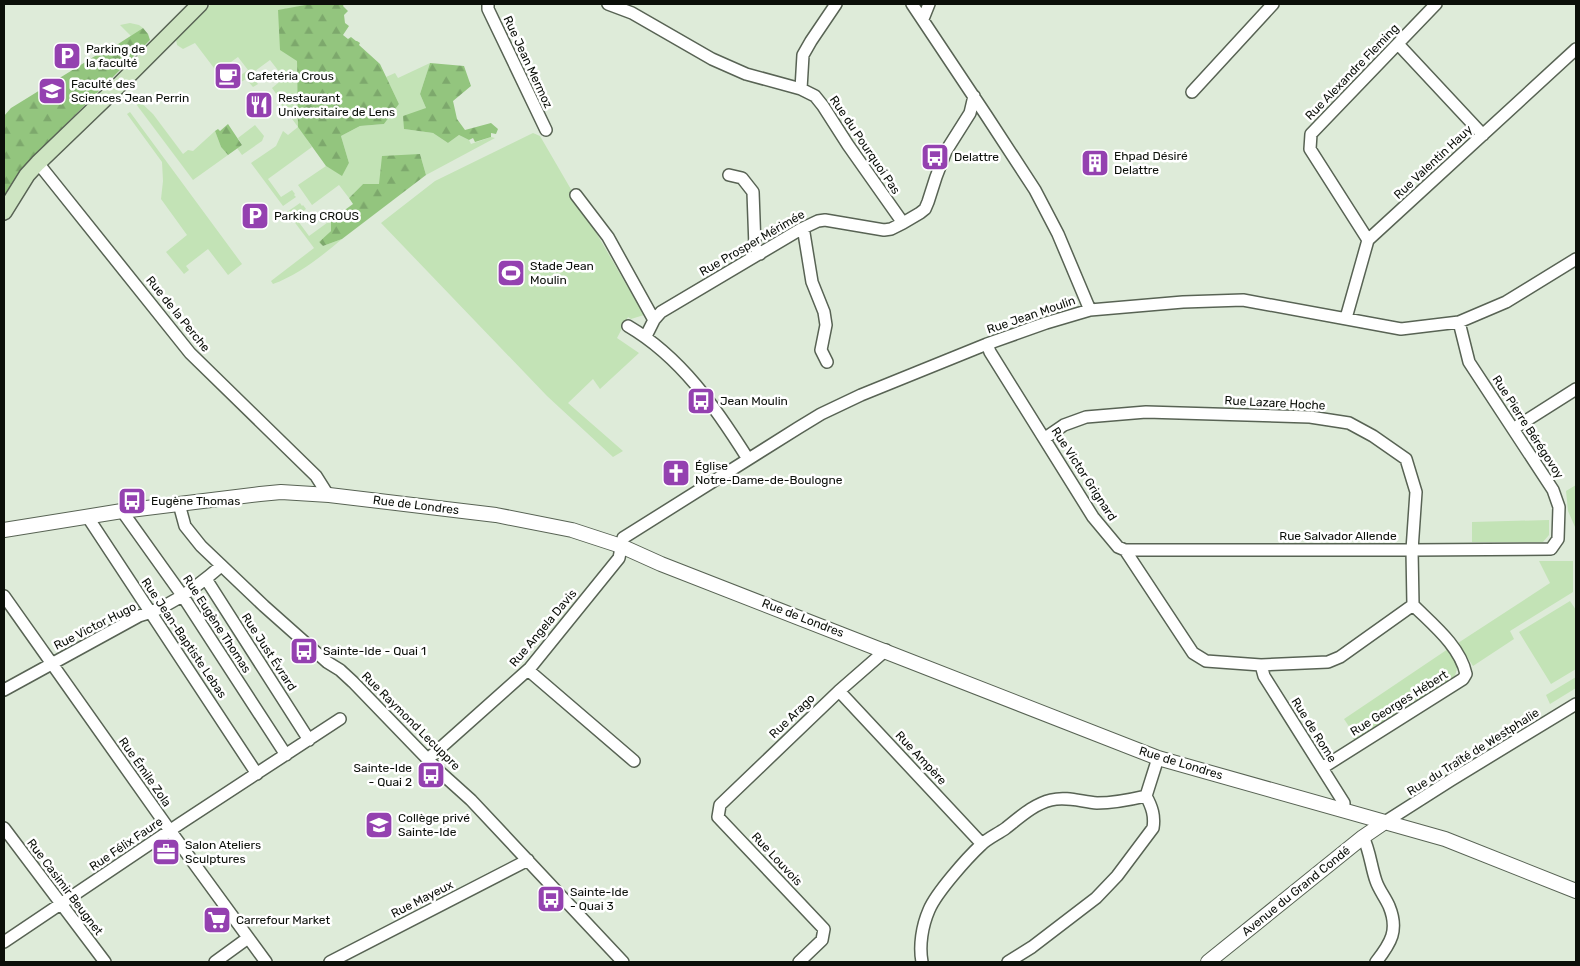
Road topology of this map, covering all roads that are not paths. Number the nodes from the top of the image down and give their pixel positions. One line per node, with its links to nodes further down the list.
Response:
1 (200, 4): 17 (main road)
2 (488, 4): 15 (street, Rue Jean Mermoz)
3 (608, 4): 12 (street, Rue du Pourquoi Pas)
4 (836, 4): 12 (street)
5 (912, 4): 9 (street)
6 (930, 4): 9 (street)
7 (1273, 4): 13 (street)
8 (1436, 4): 10 (street, Rue Alexandre Fleming)
9 (923, 19): 14 (street)
10 (1398, 44): 16 (street); 23 (street, Rue Alexandre Fleming)
11 (1576, 49): 16 (street, Rue Valentin Hauy)
12 (801, 89): 21 (street, Rue du Pourquoi Pas)
13 (1192, 92)
14 (974, 96): 21 (street); 26 (street)
15 (546, 130)
16 (1483, 135): 23 (street, Rue Valentin Hauy)
17 (38, 163): 20 (main road); 38 (street, Rue de la Perche)
18 (729, 175): 24 (street)
19 (576, 195): 28 (street)
20 (4, 212)
21 (903, 224): 22 (street, Rue Prosper Mérimée)
22 (802, 229): 24 (street, Rue Prosper Mérimée); 33 (street)
23 (1368, 240): 27 (street)
24 (760, 254): 28 (street, Rue Prosper Mérimée)
25 (1576, 259): 29 (street, Rue Jean Moulin)
26 (1090, 310): 27 (street, Rue Jean Moulin); 32 (street, Rue Jean Moulin)
27 (1346, 318): 29 (street, Rue Jean Moulin)
28 (654, 320): 31 (street, Rue Prosper Mérimée)
29 (1459, 322): 35 (street, Rue Pierre Bérégovoy)
30 (628, 326): 31 (street)
31 (646, 336): 37 (street)
32 (987, 344): 36 (street, Rue Victor Grignard); 37 (street, Rue Jean Moulin)
33 (827, 362)
34 (1576, 389): 35 (street)
35 (1513, 429): 44 (street, Rue Pierre Bérégovoy)
36 (1044, 438): 45 (street, Rue Victor Grignard); 46 (street, Rue Lazare Hoche)
37 (748, 459): 43 (street, Rue Jean Moulin)
38 (328, 494): 39 (street, Rue de Londres); 43 (street, Rue de Londres)
39 (179, 504): 40 (street, Rue de Londres); 47 (street, Rue Raymond Lecuppre)
40 (122, 511): 41 (street, Rue de Londres); 49 (street, Rue Eugène Thomas)
41 (87, 516): 42 (street, Rue de Londres); 52 (street, Rue Jean-Baptiste Lebas)
42 (4, 530)
43 (621, 546): 53 (street, Rue de Londres); 56 (street, Rue Angela Davis)
44 (1551, 548): 46 (street, Rue Salvador Allende)
45 (1125, 550): 46 (street, Rue Salvador Allende); 55 (street, Rue Victor Grignard)
46 (1412, 550): 51 (street)
47 (221, 566): 48 (street, Rue Victor Hugo); 64 (street, Rue Raymond Lecuppre)
48 (206, 579): 49 (street, Rue Victor Hugo); 61 (street, Rue Just Évrard)
49 (182, 595): 52 (street, Rue Victor Hugo); 62 (street, Rue Eugène Thomas)
50 (4, 596): 54 (street, Rue Émile Zola)
51 (1413, 605): 55 (street); 66 (street, Rue Georges Hébert)
52 (151, 613): 54 (street, Rue Victor Hugo); 67 (street, Rue Jean-Baptiste Lebas)
53 (886, 650): 58 (street, Rue Arago); 63 (street, Rue de Londres)
54 (52, 664): 57 (street, Rue Victor Hugo); 73 (street, Rue Émile Zola)
55 (1261, 665): 66 (street, Rue de Rome)
56 (528, 670): 64 (street, Rue Angela Davis); 65 (street)
57 (4, 690)
58 (839, 691): 69 (street, Rue Arago); 75 (street, Rue Ampère)
59 (1576, 704): 71 (street, Rue du Traîté de Westphalie)
60 (340, 720): 61 (street, Rue Félix Faure)
61 (309, 740): 62 (street, Rue Félix Faure)
62 (286, 755): 67 (street, Rue Félix Faure)
63 (1158, 758): 68 (street); 70 (street, Rue de Londres)
64 (428, 759): 76 (street, Rue Raymond Lecuppre)
65 (634, 761)
66 (1322, 768): 70 (street, Rue de Rome)
67 (257, 774): 73 (street, Rue Félix Faure)
68 (1146, 796): 75 (street); 88 (street)
69 (720, 804): 86 (street, Rue Louvois)
70 (1343, 810): 71 (street, Rue de Londres)
71 (1385, 822): 74 (street, Avenue du Grand Condé); 77 (street, Rue de Londres)
72 (4, 828): 78 (street, Rue Casimir Beugnet)
73 (170, 831): 78 (street, Rue Félix Faure); 79 (street, Rue Émile Zola)
74 (1363, 837): 89 (street, Avenue du Grand Condé); 90 (street)
75 (982, 844): 87 (street)
76 (528, 860): 84 (street, Rue Mayeux); 85 (street, Rue Raymond Lecuppre)
77 (1576, 891)
78 (61, 904): 80 (street, Rue Félix Faure); 81 (street, Rue Casimir Beugnet)
79 (248, 938): 82 (street); 83 (street, Rue Émile Zola)
80 (4, 942)
81 (105, 962)
82 (215, 962)
83 (266, 962)
84 (330, 962)
85 (623, 962)
86 (799, 962)
87 (922, 962)
88 (1008, 962)
89 (1208, 962)
90 (1376, 962)

